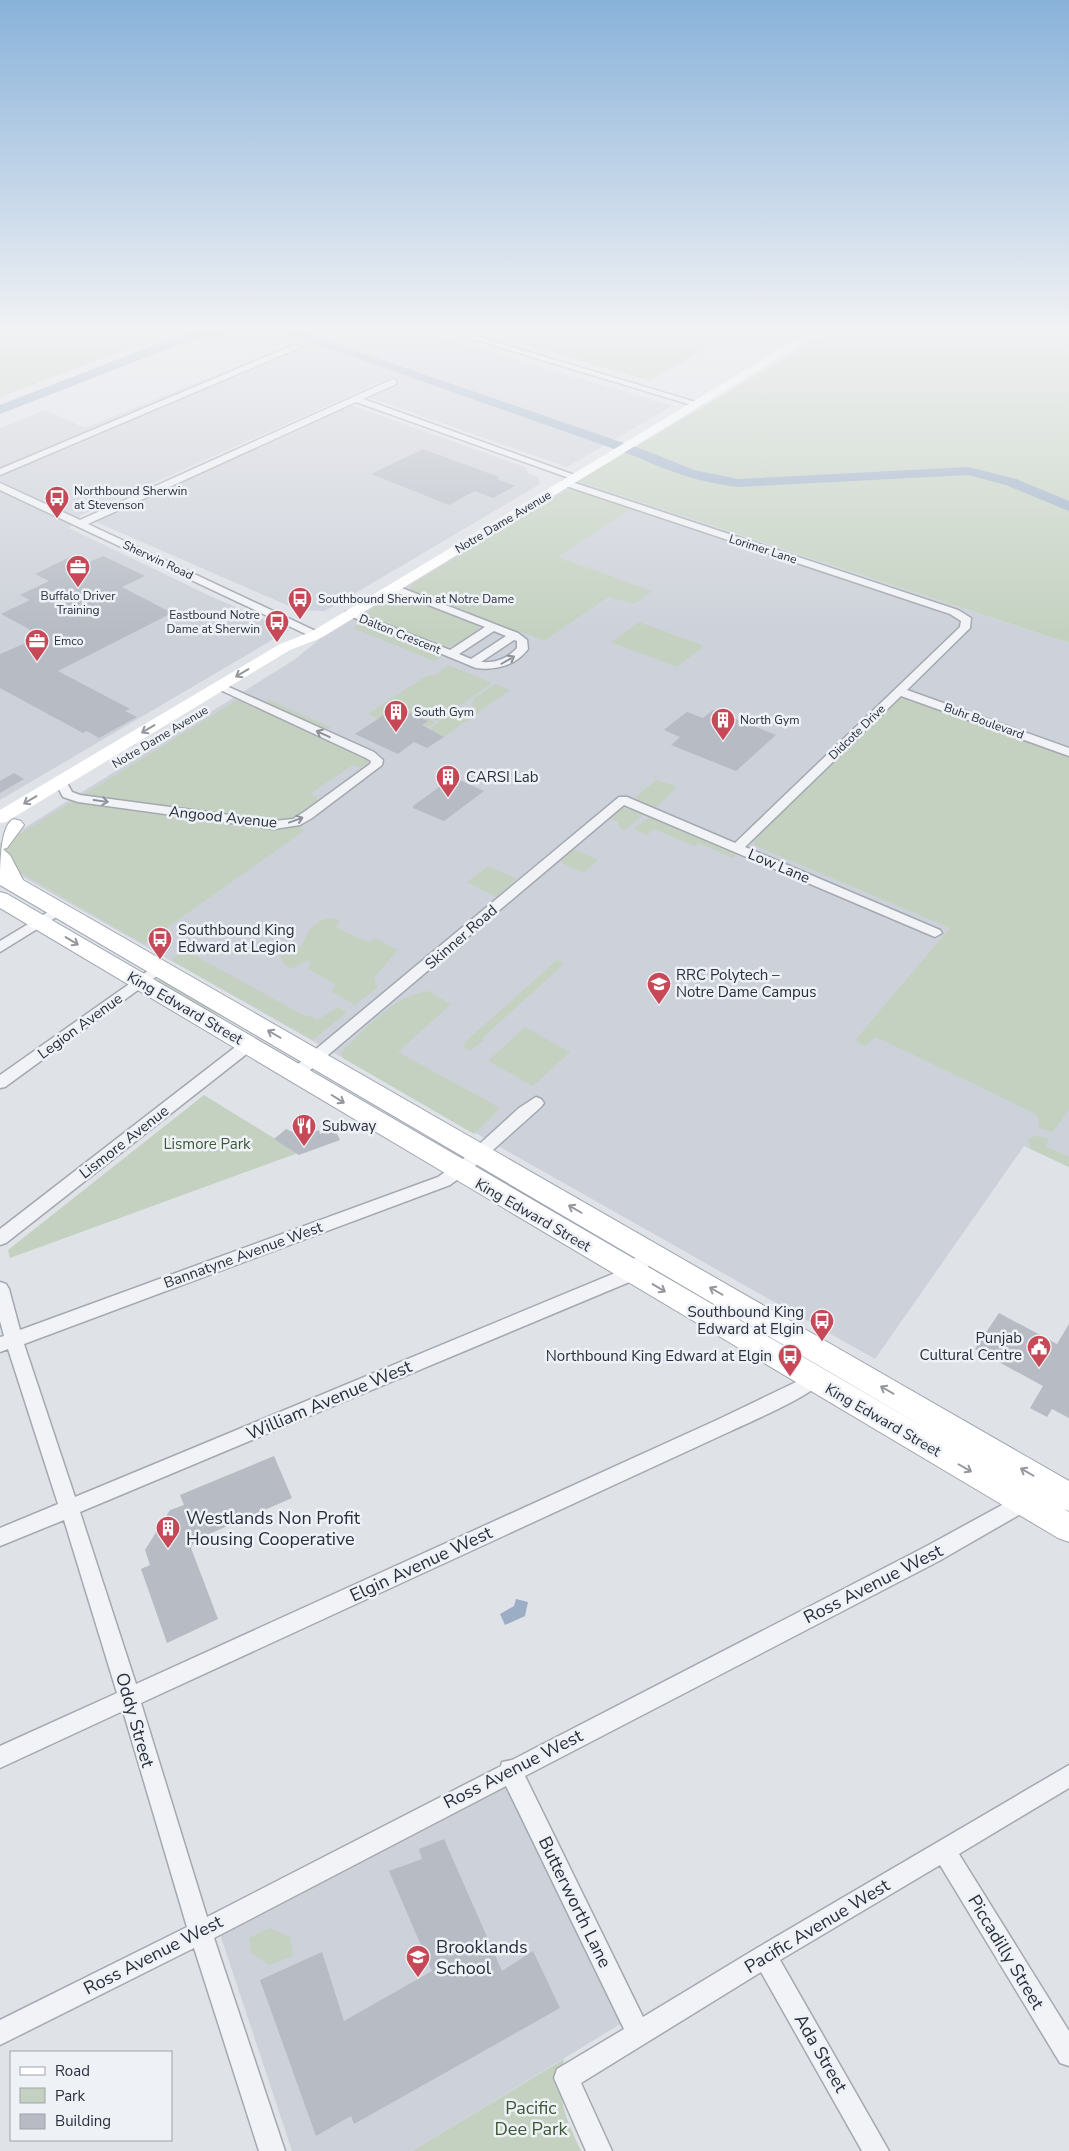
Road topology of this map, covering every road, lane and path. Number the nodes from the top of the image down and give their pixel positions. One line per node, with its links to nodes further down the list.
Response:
1 (97, 431): 5 (street)
2 (284, 431): 8 (street)
3 (442, 431): 6 (street, Lorimer Lane)
4 (652, 431): 6 (street, Notre Dame Avenue)
5 (0, 472)
6 (571, 480): 9 (street, Notre Dame Avenue); 11 (street, Lorimer Lane)
7 (0, 486): 8 (street, Sherwin Road)
8 (79, 524): 13 (street, Sherwin Road)
9 (394, 588): 10 (street, Notre Dame Avenue); 12 (street)
10 (350, 614): 13 (street, Notre Dame Avenue); 15 (street, Dalton Crescent)
11 (960, 615): 18 (street, Didcote Drive)
12 (493, 627): 14 (street); 15 (street, Dalton Crescent)
13 (316, 635): 17 (street, Notre Dame Avenue)
14 (514, 635): 16 (street); 16 (street, Dalton Crescent, one-way to 14)
15 (450, 655): 16 (street, Dalton Crescent)
16 (471, 664)
17 (226, 689): 20 (street, Notre Dame Avenue); 20 (street, Angood Avenue, one-way to 17)
18 (900, 691): 19 (street, Buhr Boulevard); 24 (street, Didcote Drive)
19 (1069, 752)
20 (64, 788): 22 (street, Notre Dame Avenue)
21 (623, 800): 24 (street, Low Lane); 34 (street, Skinner Road)
22 (5, 826): 23 (main road)
23 (0, 844)
24 (737, 848): 29 (street, Low Lane)
25 (0, 855): 26 (main road)
26 (4, 886): 27 (main road, King Edward Street); 28 (main road, King Edward Street)
27 (58, 910): 28 (street); 31 (main road, King Edward Street)
28 (39, 922): 30 (street); 32 (main road, King Edward Street, one-way to 32)
29 (935, 933)
30 (0, 947)
31 (159, 968): 32 (street, Legion Avenue); 34 (main road, King Edward Street, one-way to 31)
32 (140, 982): 33 (main road, King Edward Street); 35 (street, Legion Avenue)
33 (248, 1045): 34 (main road, King Edward Street); 39 (street, Lismore Avenue)
34 (306, 1065): 37 (main road, King Edward Street); 38 (main road, King Edward Street, one-way to 38)
35 (0, 1084)
36 (536, 1103): 37 (street, Bannatyne Avenue West)
37 (479, 1153): 38 (street, Bannatyne Avenue West); 40 (main road, King Edward Street, one-way to 37)
38 (459, 1172): 41 (main road, King Edward Street); 43 (street, Bannatyne Avenue West)
39 (0, 1238)
40 (651, 1253): 41 (street, William Avenue West); 44 (main road, King Edward Street, one-way to 40)
41 (633, 1273): 45 (main road, King Edward Street, one-way to 45); 48 (street, William Avenue West)
42 (0, 1289): 43 (street, Oddy Street)
43 (7, 1343): 48 (street, Oddy Street)
44 (832, 1358): 45 (street, Elgin Avenue West); 46 (main road, King Edward Street, one-way to 44)
45 (815, 1380): 47 (main road, King Edward Street, one-way to 47); 51 (street, Elgin Avenue West)
46 (1069, 1497)
47 (1024, 1502): 49 (main road, King Edward Street); 53 (street, Ross Avenue West)
48 (70, 1508): 50 (street, William Avenue West); 51 (street, Oddy Street)
49 (1069, 1528)
50 (0, 1537)
51 (128, 1698): 52 (street, Elgin Avenue West); 56 (street, Oddy Street)
52 (0, 1757)
53 (510, 1770): 56 (street, Ross Avenue West); 59 (street, Butterworth Lane)
54 (1069, 1776): 55 (street, Pacific Avenue West)
55 (944, 1850): 57 (street, Pacific Avenue West); 60 (street, Piccadilly Street)
56 (200, 1932): 58 (street, Ross Avenue West); 61 (street, Oddy Street)
57 (765, 1956): 59 (street, Pacific Avenue West); 63 (street, Ada Street)
58 (0, 2032)
59 (639, 2034): 62 (street, Pacific Avenue West)
60 (1069, 2054)
61 (272, 2151)
62 (599, 2151)
63 (876, 2151)

